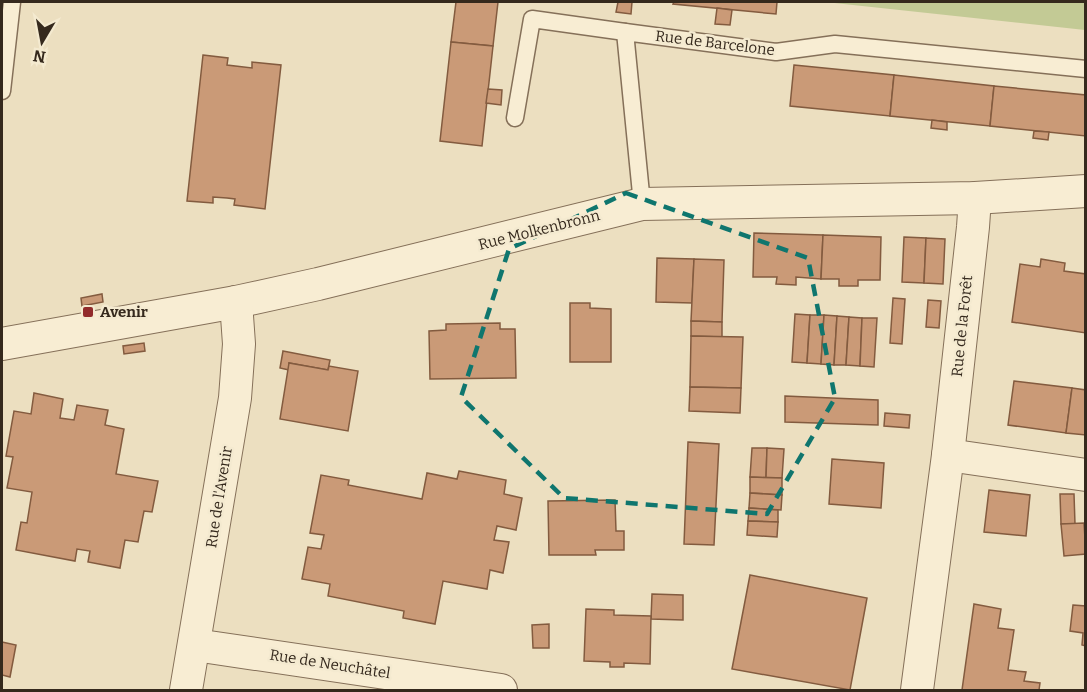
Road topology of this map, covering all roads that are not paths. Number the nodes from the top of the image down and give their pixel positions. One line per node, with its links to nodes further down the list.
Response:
1 (12, 2): 4 (lane)
2 (625, 32): 3 (lane, Rue de Barcelone); 5 (lane, Rue de Barcelone); 8 (lane)
3 (1086, 69)
4 (2, 91)
5 (515, 118)
6 (1086, 191): 7 (street, Rue Molkenbronn)
7 (975, 198): 8 (street, Rue Molkenbronn); 11 (street, Rue de la Forêt)
8 (642, 204): 9 (street, Rue Molkenbronn)
9 (237, 302): 10 (street, Rue Molkenbronn); 13 (street, Rue de l'Avenir)
10 (2, 344)
11 (948, 455): 12 (street); 16 (street, Rue de la Forêt)
12 (1086, 475)
13 (195, 645): 14 (street, Rue de l'Avenir); 15 (street, Rue de Neuchâtel)
14 (186, 690)
15 (501, 690)
16 (917, 690)

